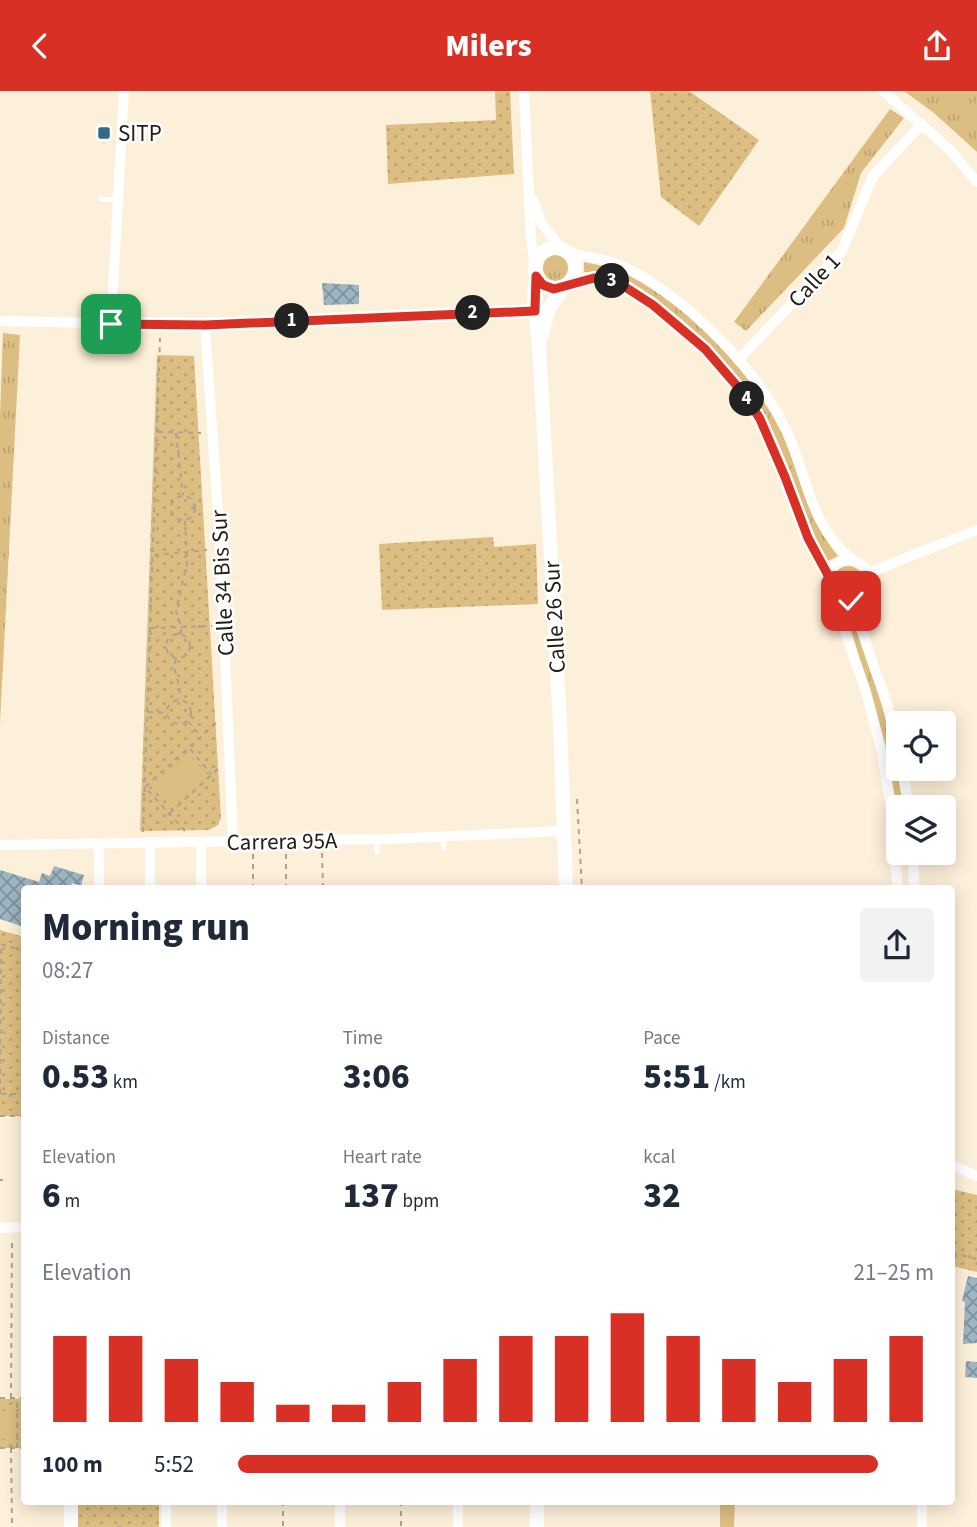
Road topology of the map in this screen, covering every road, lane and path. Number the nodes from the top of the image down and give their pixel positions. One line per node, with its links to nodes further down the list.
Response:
1 (124, 91): 8 (street)
2 (524, 91): 6 (street, Calle 26 Sur)
3 (883, 91): 4 (street)
4 (922, 124): 5 (street); 18 (street, Calle 1)
5 (977, 182)
6 (530, 191): 9 (street, Calle 26 Sur); 10 (street, Calle 26 Sur)
7 (101, 199): 8 (lane)
8 (118, 200): 14 (street)
9 (563, 249): 10 (street); 11 (street); 18 (street)
10 (536, 271): 11 (street); 12 (street, Calle 26 Sur)
11 (568, 284): 17 (street, Calle 26 Sur); 30 (street)
12 (535, 311): 15 (street); 17 (street, Calle 26 Sur)
13 (0, 321): 14 (street)
14 (111, 324): 15 (street)
15 (205, 325): 55 (street, Calle 34 Bis Sur)
16 (160, 336): 19 (path)
17 (539, 345): 50 (street, Calle 26 Sur)
18 (738, 360): 28 (street)
19 (157, 432): 20 (path); 27 (path)
20 (176, 433): 21 (path); 22 (path)
21 (203, 433)
22 (183, 496): 23 (path); 23 (path)
23 (186, 520): 26 (path)
24 (977, 530): 29 (street)
25 (210, 550): 26 (path)
26 (187, 552): 27 (path); 34 (path)
27 (153, 555): 35 (path)
28 (853, 560): 29 (street); 30 (street)
29 (868, 573): 32 (street)
30 (828, 575): 31 (street)
31 (833, 594): 32 (street); 72 (street)
32 (863, 596): 39 (street)
33 (214, 625): 34 (path)
34 (181, 627): 35 (path); 36 (path)
35 (150, 628): 40 (path)
36 (181, 634): 37 (path); 37 (path)
37 (177, 658): 38 (path)
38 (179, 699): 41 (path); 43 (path)
39 (889, 711)
40 (147, 712): 41 (path); 48 (path)
41 (166, 713): 43 (path)
42 (219, 720): 44 (path)
43 (188, 721): 44 (path)
44 (200, 737): 45 (path)
45 (188, 748): 47 (path); 48 (path)
46 (222, 765): 47 (path)
47 (212, 775): 49 (path)
48 (145, 787): 49 (path); 53 (path)
49 (170, 814): 51 (path)
50 (564, 831): 52 (street, Carrera 95A); 71 (street, Calle 26 Sur)
51 (187, 833)
52 (443, 836): 54 (street, Carrera 95A); 59 (lane)
53 (147, 838): 56 (street, Carrera 95A); 57 (street, Carrera 95A); 66 (street)
54 (377, 840): 55 (street, Carrera 95A); 60 (lane)
55 (233, 842): 56 (street, Carrera 95A)
56 (201, 843): 67 (street)
57 (99, 844): 58 (street, Carrera 95A); 65 (street)
58 (0, 845)
59 (444, 848)
60 (377, 852)
61 (322, 853): 70 (path)
62 (254, 854): 68 (path)
63 (286, 854): 69 (path)
64 (914, 865): 73 (street)
65 (99, 885)
66 (150, 885)
67 (201, 885)
68 (253, 885)
69 (286, 885)
70 (323, 885)
71 (566, 885)
72 (897, 885)
73 (915, 885)
74 (0, 944): 75 (path); 76 (path)
75 (21, 950)
76 (0, 1094): 77 (path)
77 (21, 1094)
78 (21, 1115): 79 (path)
79 (0, 1116)
80 (955, 1166): 81 (street)
81 (977, 1176)
82 (12, 1227): 83 (street); 84 (street); 88 (path)
83 (21, 1227)
84 (0, 1228)
85 (955, 1254): 86 (path)
86 (977, 1259)
87 (0, 1398): 88 (path)
88 (11, 1398): 89 (path)
89 (17, 1398): 90 (path); 93 (path)
90 (21, 1398)
91 (0, 1448): 92 (path)
92 (11, 1448): 93 (path); 104 (path)
93 (17, 1448): 94 (path)
94 (21, 1448)
95 (71, 1505): 105 (street)
96 (166, 1505): 106 (street)
97 (222, 1505): 107 (street)
98 (283, 1505): 108 (path)
99 (340, 1505): 109 (street)
100 (401, 1505): 110 (path)
101 (458, 1505): 111 (street)
102 (537, 1505): 112 (street)
103 (922, 1505): 113 (street)
104 (12, 1527)
105 (72, 1527)
106 (166, 1527)
107 (222, 1527)
108 (283, 1527)
109 (340, 1527)
110 (401, 1527)
111 (458, 1527)
112 (537, 1527)
113 (922, 1527)

